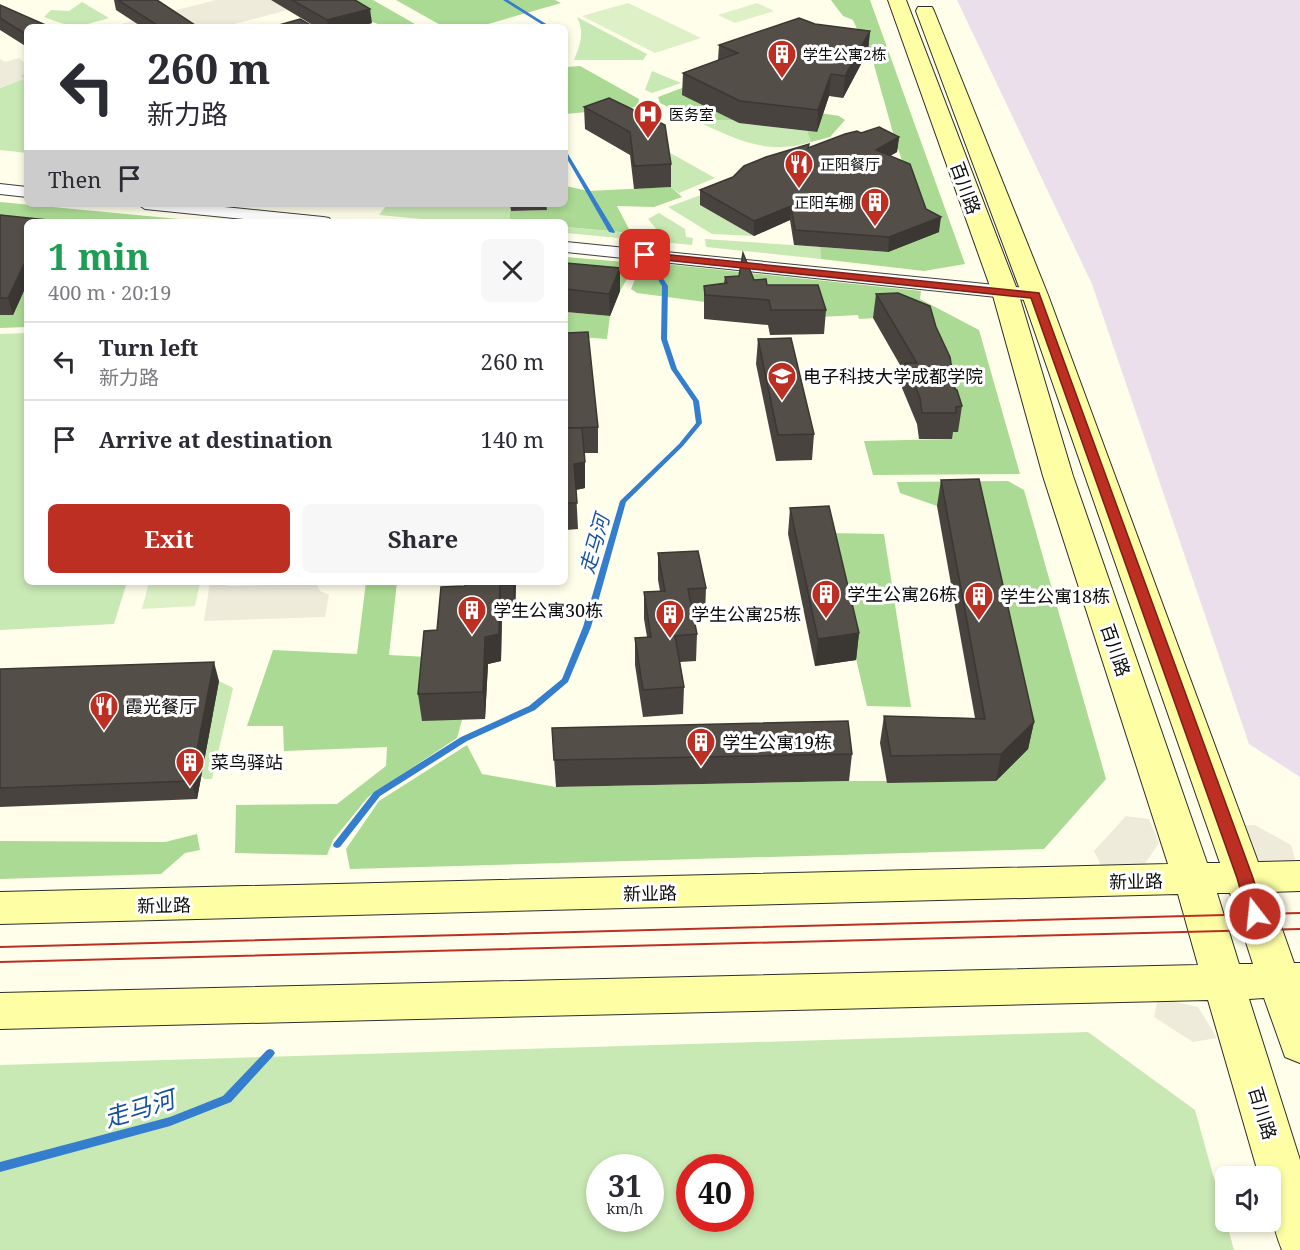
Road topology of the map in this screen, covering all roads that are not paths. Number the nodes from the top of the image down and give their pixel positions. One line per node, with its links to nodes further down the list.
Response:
1 (897, 0): 8 (street, 百川路)
2 (920, 0): 8 (street, 百川路)
3 (0, 189): 4 (street)
4 (24, 192)
5 (175, 207): 6 (street)
6 (293, 219)
7 (568, 247): 8 (street)
8 (1020, 293): 10 (street, 百川路); 11 (street, 百川路)
9 (1300, 876): 10 (street, 新业路)
10 (1245, 878): 11 (street, 新业路); 13 (street, 百川路)
11 (1193, 880): 12 (street, 新业路); 14 (street, 百川路)
12 (0, 908)
13 (1290, 981): 14 (street); 16 (street, 百川路)
14 (1224, 982): 15 (street); 17 (street, 百川路)
15 (0, 1011)
16 (1300, 1044)
17 (1300, 1236)

